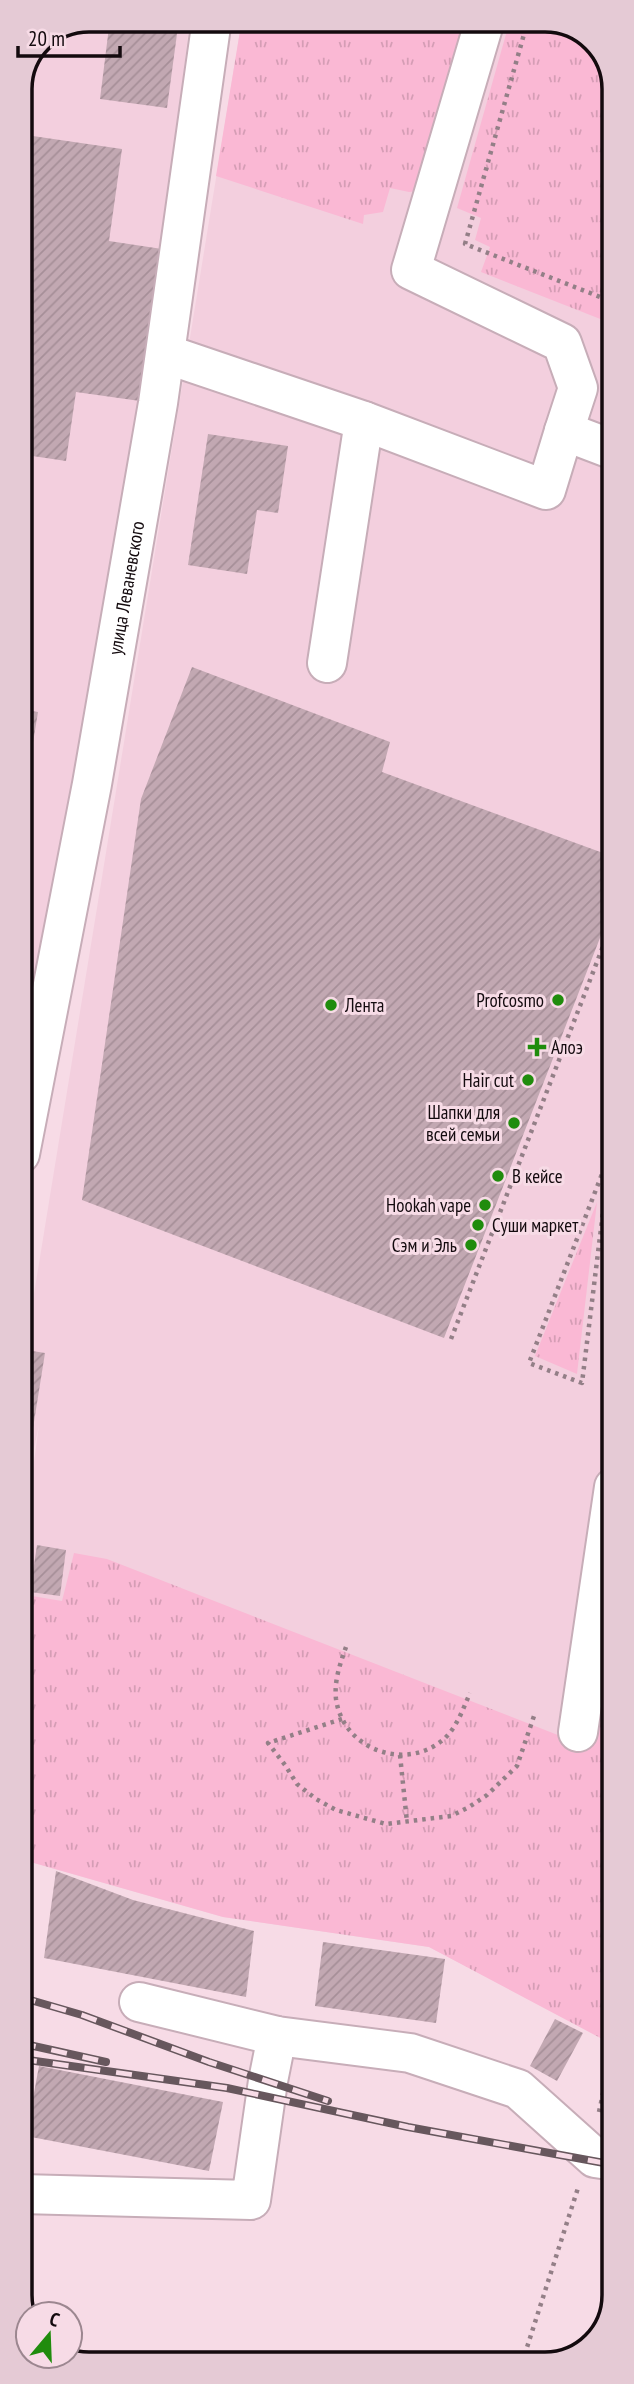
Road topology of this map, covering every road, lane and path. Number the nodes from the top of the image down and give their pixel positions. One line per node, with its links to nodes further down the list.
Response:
1 (210, 32): 5 (street, улица Леваневского)
2 (481, 32): 7 (street)
3 (525, 32): 4 (path)
4 (602, 297)
5 (166, 354): 6 (street); 11 (street, улица Леваневского)
6 (364, 421): 7 (street); 9 (street)
7 (564, 430): 8 (street)
8 (602, 445)
9 (327, 663)
10 (602, 949): 14 (path)
11 (32, 1092)
12 (602, 1176): 13 (path)
13 (602, 1220)
14 (450, 1339)
15 (602, 1569): 20 (street)
16 (346, 1647): 19 (path)
17 (470, 1693): 21 (path)
18 (534, 1716): 22 (path)
19 (342, 1719): 21 (path); 22 (path)
20 (578, 1732)
21 (400, 1755): 22 (path)
22 (407, 1822)
23 (139, 2001): 24 (street)
24 (277, 2036): 26 (street); 27 (street)
25 (602, 2101): 26 (path)
26 (599, 2157): 28 (path)
27 (32, 2194)
28 (526, 2352)

